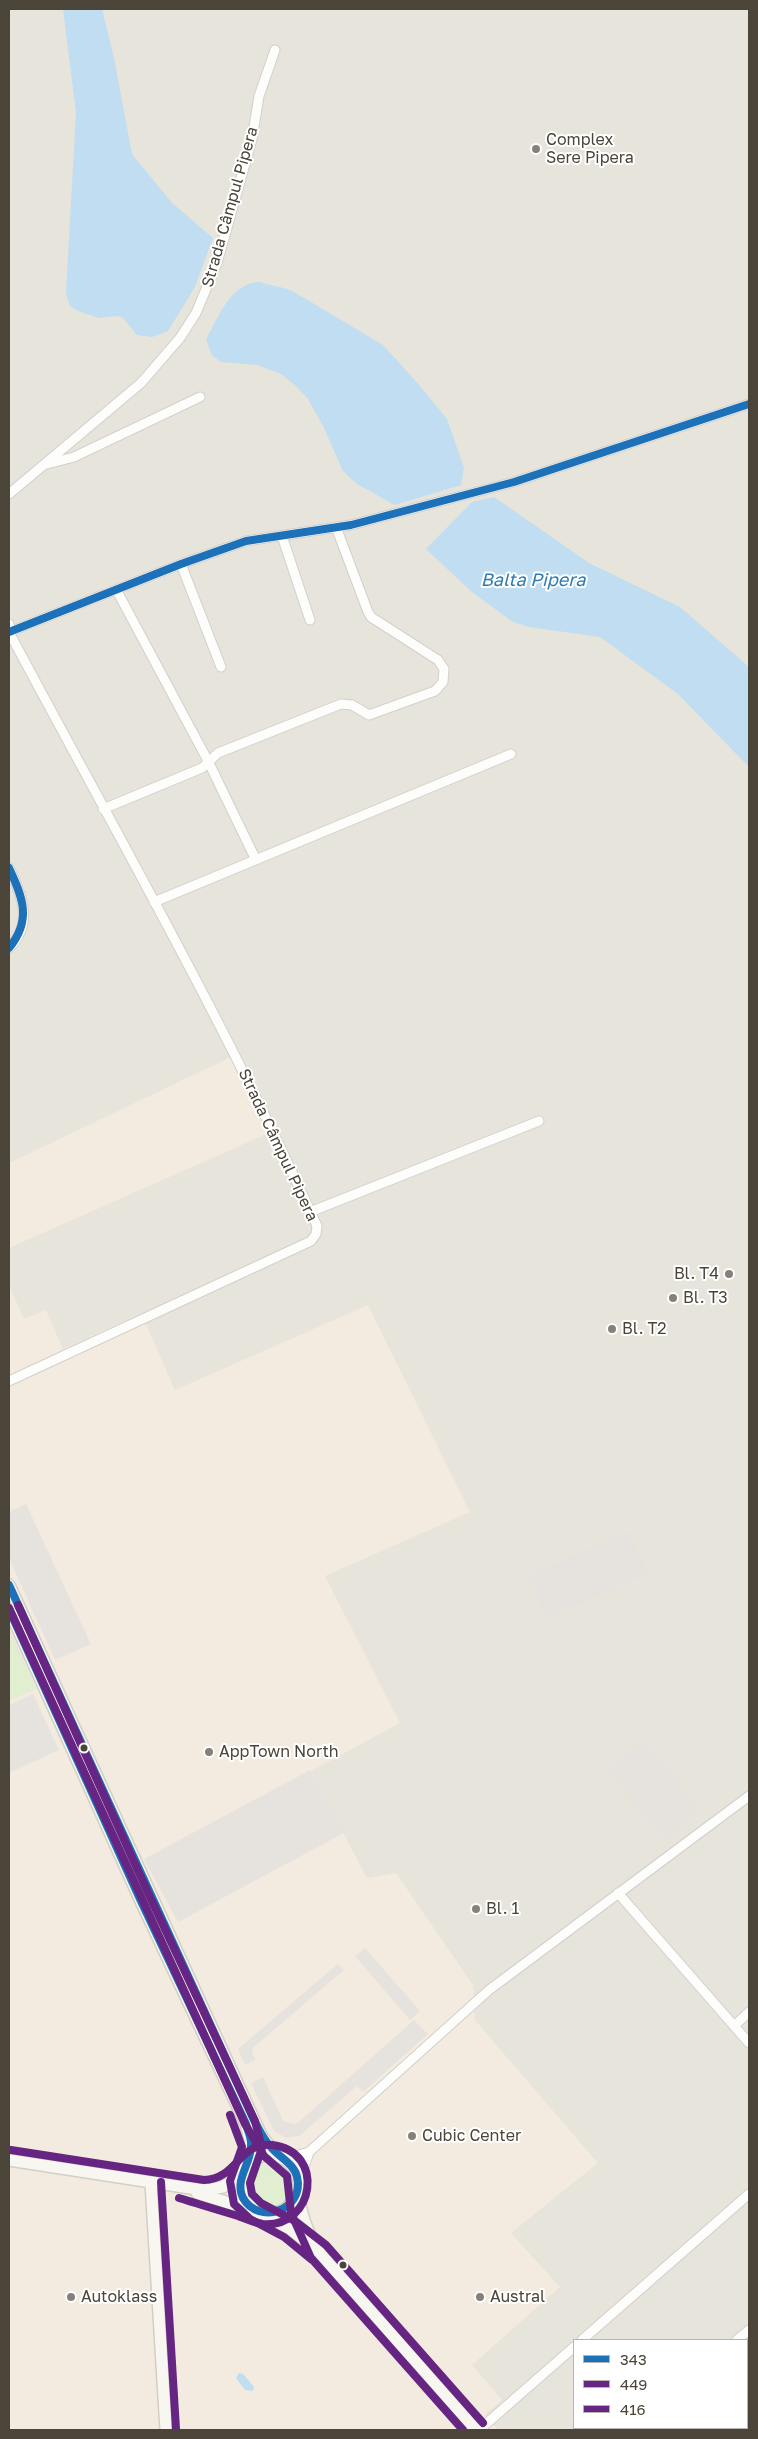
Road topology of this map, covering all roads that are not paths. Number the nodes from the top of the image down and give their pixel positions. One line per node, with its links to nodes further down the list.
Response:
1 (275, 50): 4 (street, Strada Câmpul Pipera)
2 (200, 398): 4 (street)
3 (749, 404): 6 (street)
4 (44, 465): 5 (street, Strada Câmpul Pipera)
5 (9, 494)
6 (336, 527): 7 (street); 15 (street)
7 (282, 536): 8 (street); 10 (street)
8 (181, 564): 9 (street); 13 (street)
9 (117, 591): 12 (street); 15 (street)
10 (310, 620)
11 (9, 624): 12 (street)
12 (9, 632): 16 (street, Strada Câmpul Pipera)
13 (221, 667)
14 (511, 754): 17 (street)
15 (208, 761): 16 (street); 17 (street)
16 (103, 809): 19 (street, Strada Câmpul Pipera)
17 (256, 860): 19 (street)
18 (9, 868): 20 (street)
19 (154, 902): 22 (street, Strada Câmpul Pipera)
20 (9, 948)
21 (539, 1121): 22 (street)
22 (310, 1212): 23 (street, Strada Câmpul Pipera)
23 (9, 1381)
24 (9, 1585): 32 (main road)
25 (9, 1609): 34 (main road)
26 (749, 1796): 27 (street)
27 (618, 1894): 29 (street); 31 (street)
28 (749, 2012): 29 (street)
29 (734, 2026): 30 (street)
30 (749, 2043)
31 (309, 2152): 32 (street); 37 (street)
32 (282, 2158): 34 (main road); 37 (main road)
33 (9, 2160): 36 (main road)
34 (248, 2162): 35 (main road)
35 (242, 2173): 38 (main road); 40 (main road)
36 (151, 2183): 38 (main road); 46 (main road)
37 (298, 2187): 40 (main road); 41 (main road)
38 (182, 2188): 40 (main road)
39 (749, 2194): 43 (street)
40 (260, 2212): 41 (main road)
41 (319, 2252): 47 (main road)
42 (749, 2330): 44 (street)
43 (583, 2339)
44 (738, 2339)
45 (573, 2348): 47 (street)
46 (166, 2430)
47 (477, 2430)

